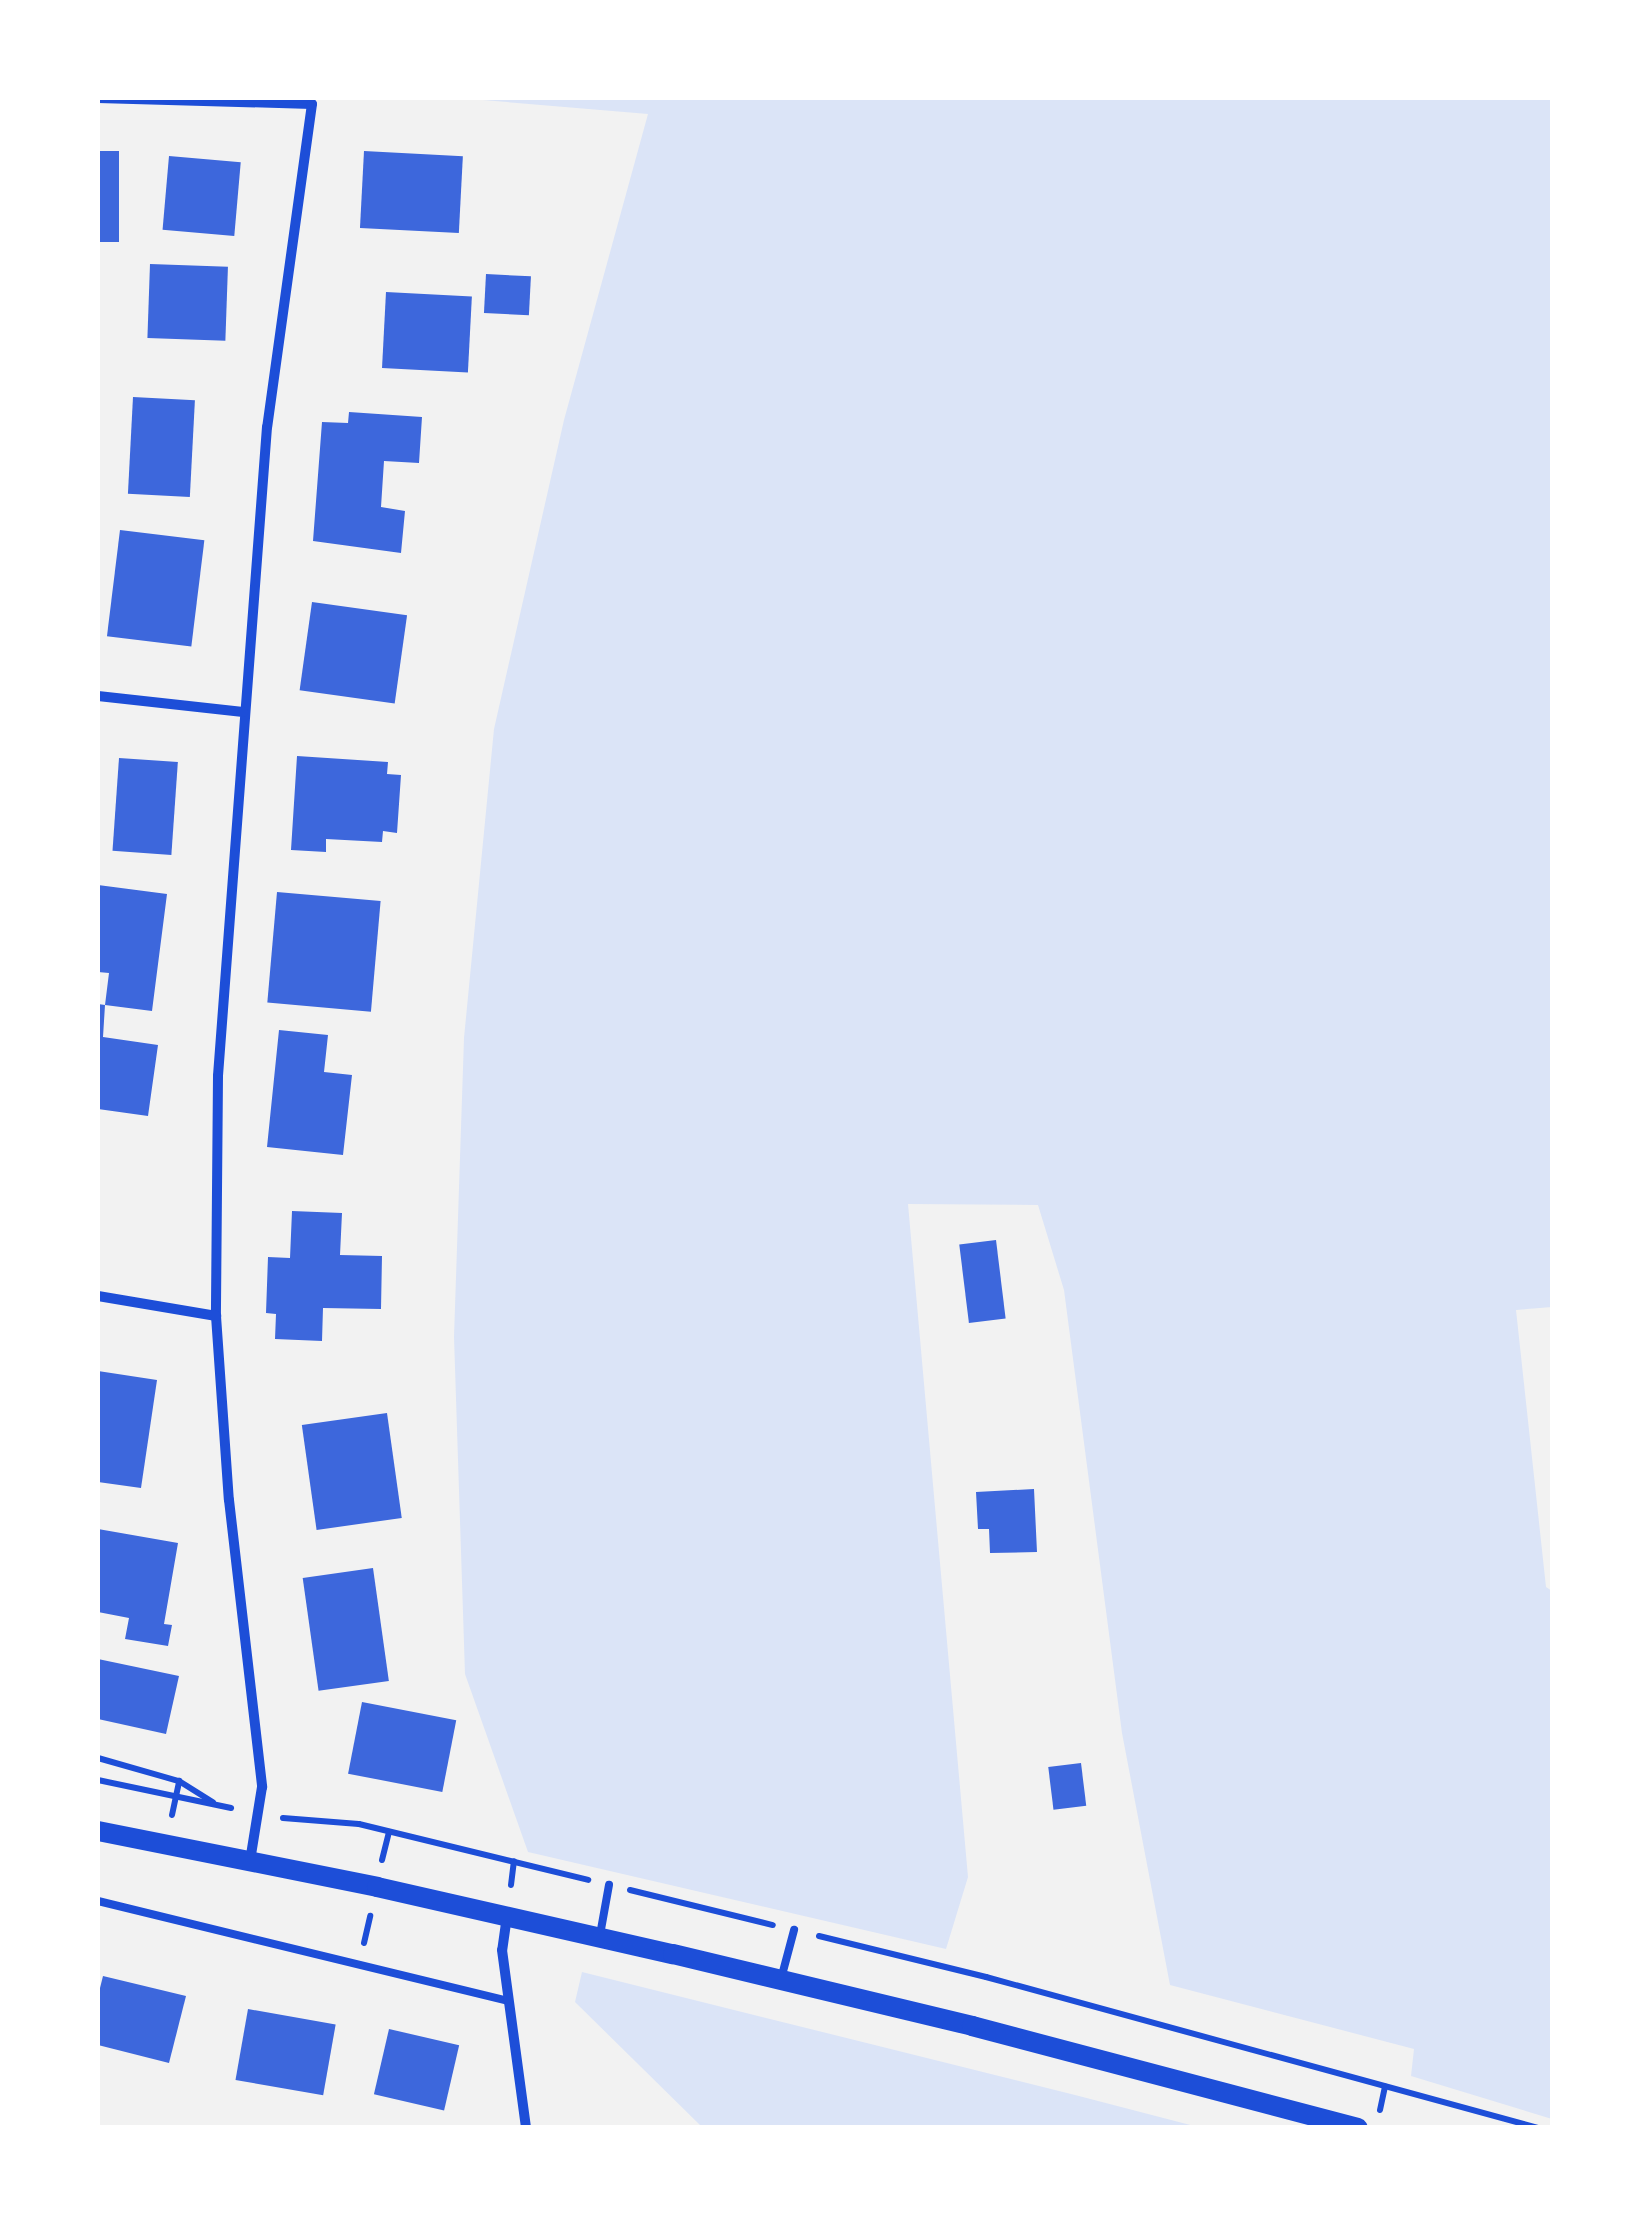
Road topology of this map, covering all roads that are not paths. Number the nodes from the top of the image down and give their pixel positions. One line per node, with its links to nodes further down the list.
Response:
1 (98, 98): 3 (street)
2 (98, 696): 3 (street)
3 (244, 712): 5 (street)
4 (98, 1296): 5 (street)
5 (216, 1316): 7 (street)
6 (98, 1832): 7 (main road)
7 (250, 1862): 10 (main road)
8 (609, 1885): 12 (lane)
9 (98, 1901): 14 (lane)
10 (507, 1916): 12 (main road); 14 (street)
11 (794, 1930): 13 (lane)
12 (600, 1938): 13 (main road)
13 (780, 1980): 16 (main road)
14 (508, 2001): 15 (street)
15 (526, 2128)
16 (1358, 2128)

